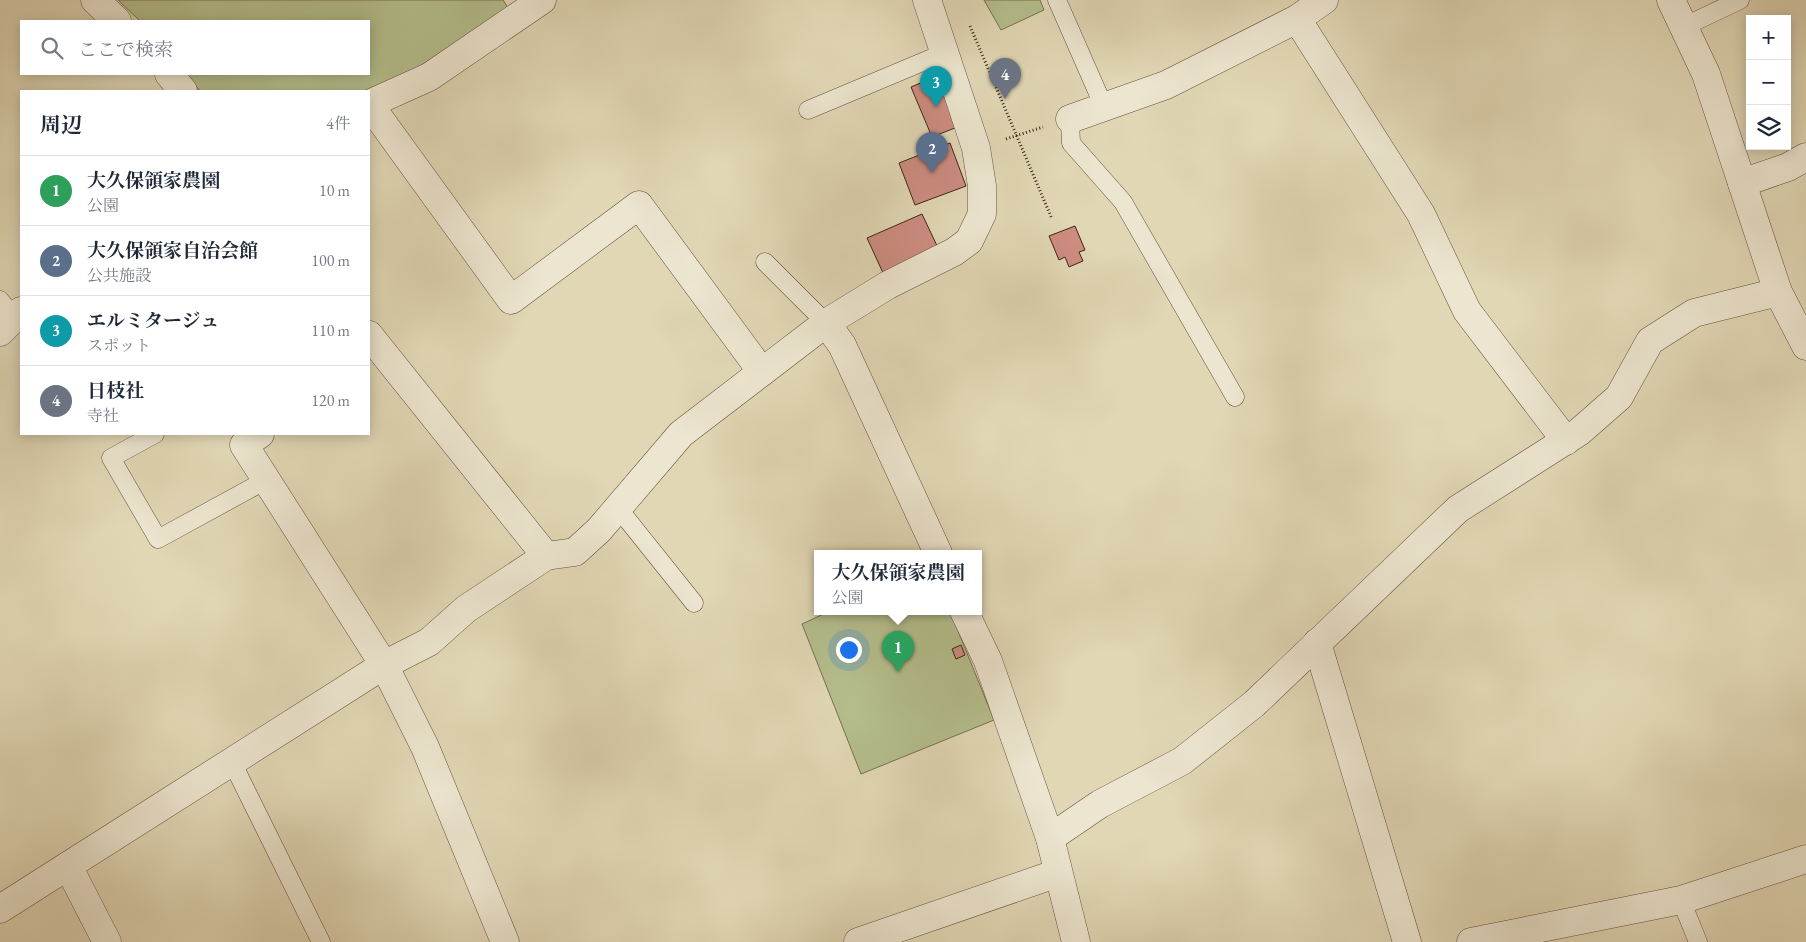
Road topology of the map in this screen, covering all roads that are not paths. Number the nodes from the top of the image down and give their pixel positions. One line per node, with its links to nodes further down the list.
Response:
1 (95, 0): 8 (street)
2 (542, 0): 14 (street)
3 (927, 0): 11 (street)
4 (1058, 0): 16 (lane)
5 (1324, 0): 9 (street)
6 (1670, 0): 10 (street)
7 (1740, 0): 10 (lane)
8 (116, 20)
9 (1297, 20): 16 (street); 30 (street)
10 (1683, 27): 20 (street)
11 (944, 53): 17 (lane); 23 (street)
12 (169, 75): 13 (street)
13 (182, 90)
14 (370, 104)
15 (370, 105): 26 (street)
16 (1104, 107): 18 (street)
17 (808, 110)
18 (1070, 119): 27 (lane)
19 (1806, 157): 20 (street)
20 (1742, 183): 22 (street)
21 (765, 262): 23 (lane)
22 (1778, 292): 24 (street); 30 (street)
23 (826, 323): 26 (street); 33 (street)
24 (1806, 346)
25 (372, 347): 34 (street)
26 (762, 372): 32 (street)
27 (1234, 397)
28 (153, 435): 31 (lane)
29 (245, 437): 31 (street)
30 (1566, 441): 37 (street)
31 (266, 480): 38 (street)
32 (618, 508): 34 (street); 35 (lane)
33 (937, 550)
34 (546, 556): 38 (street)
35 (694, 603)
36 (966, 615): 40 (street)
37 (1317, 643): 40 (street); 51 (street)
38 (384, 665): 39 (street); 48 (street)
39 (232, 762): 42 (street); 47 (lane)
40 (1050, 838): 43 (street)
41 (1806, 859): 44 (street)
42 (68, 866): 45 (street); 46 (street)
43 (1058, 873): 49 (street); 50 (street)
44 (1681, 900): 52 (street); 53 (lane)
45 (0, 909)
46 (107, 942)
47 (321, 942)
48 (505, 942)
49 (858, 942)
50 (1076, 942)
51 (1406, 942)
52 (1471, 942)
53 (1698, 942)

